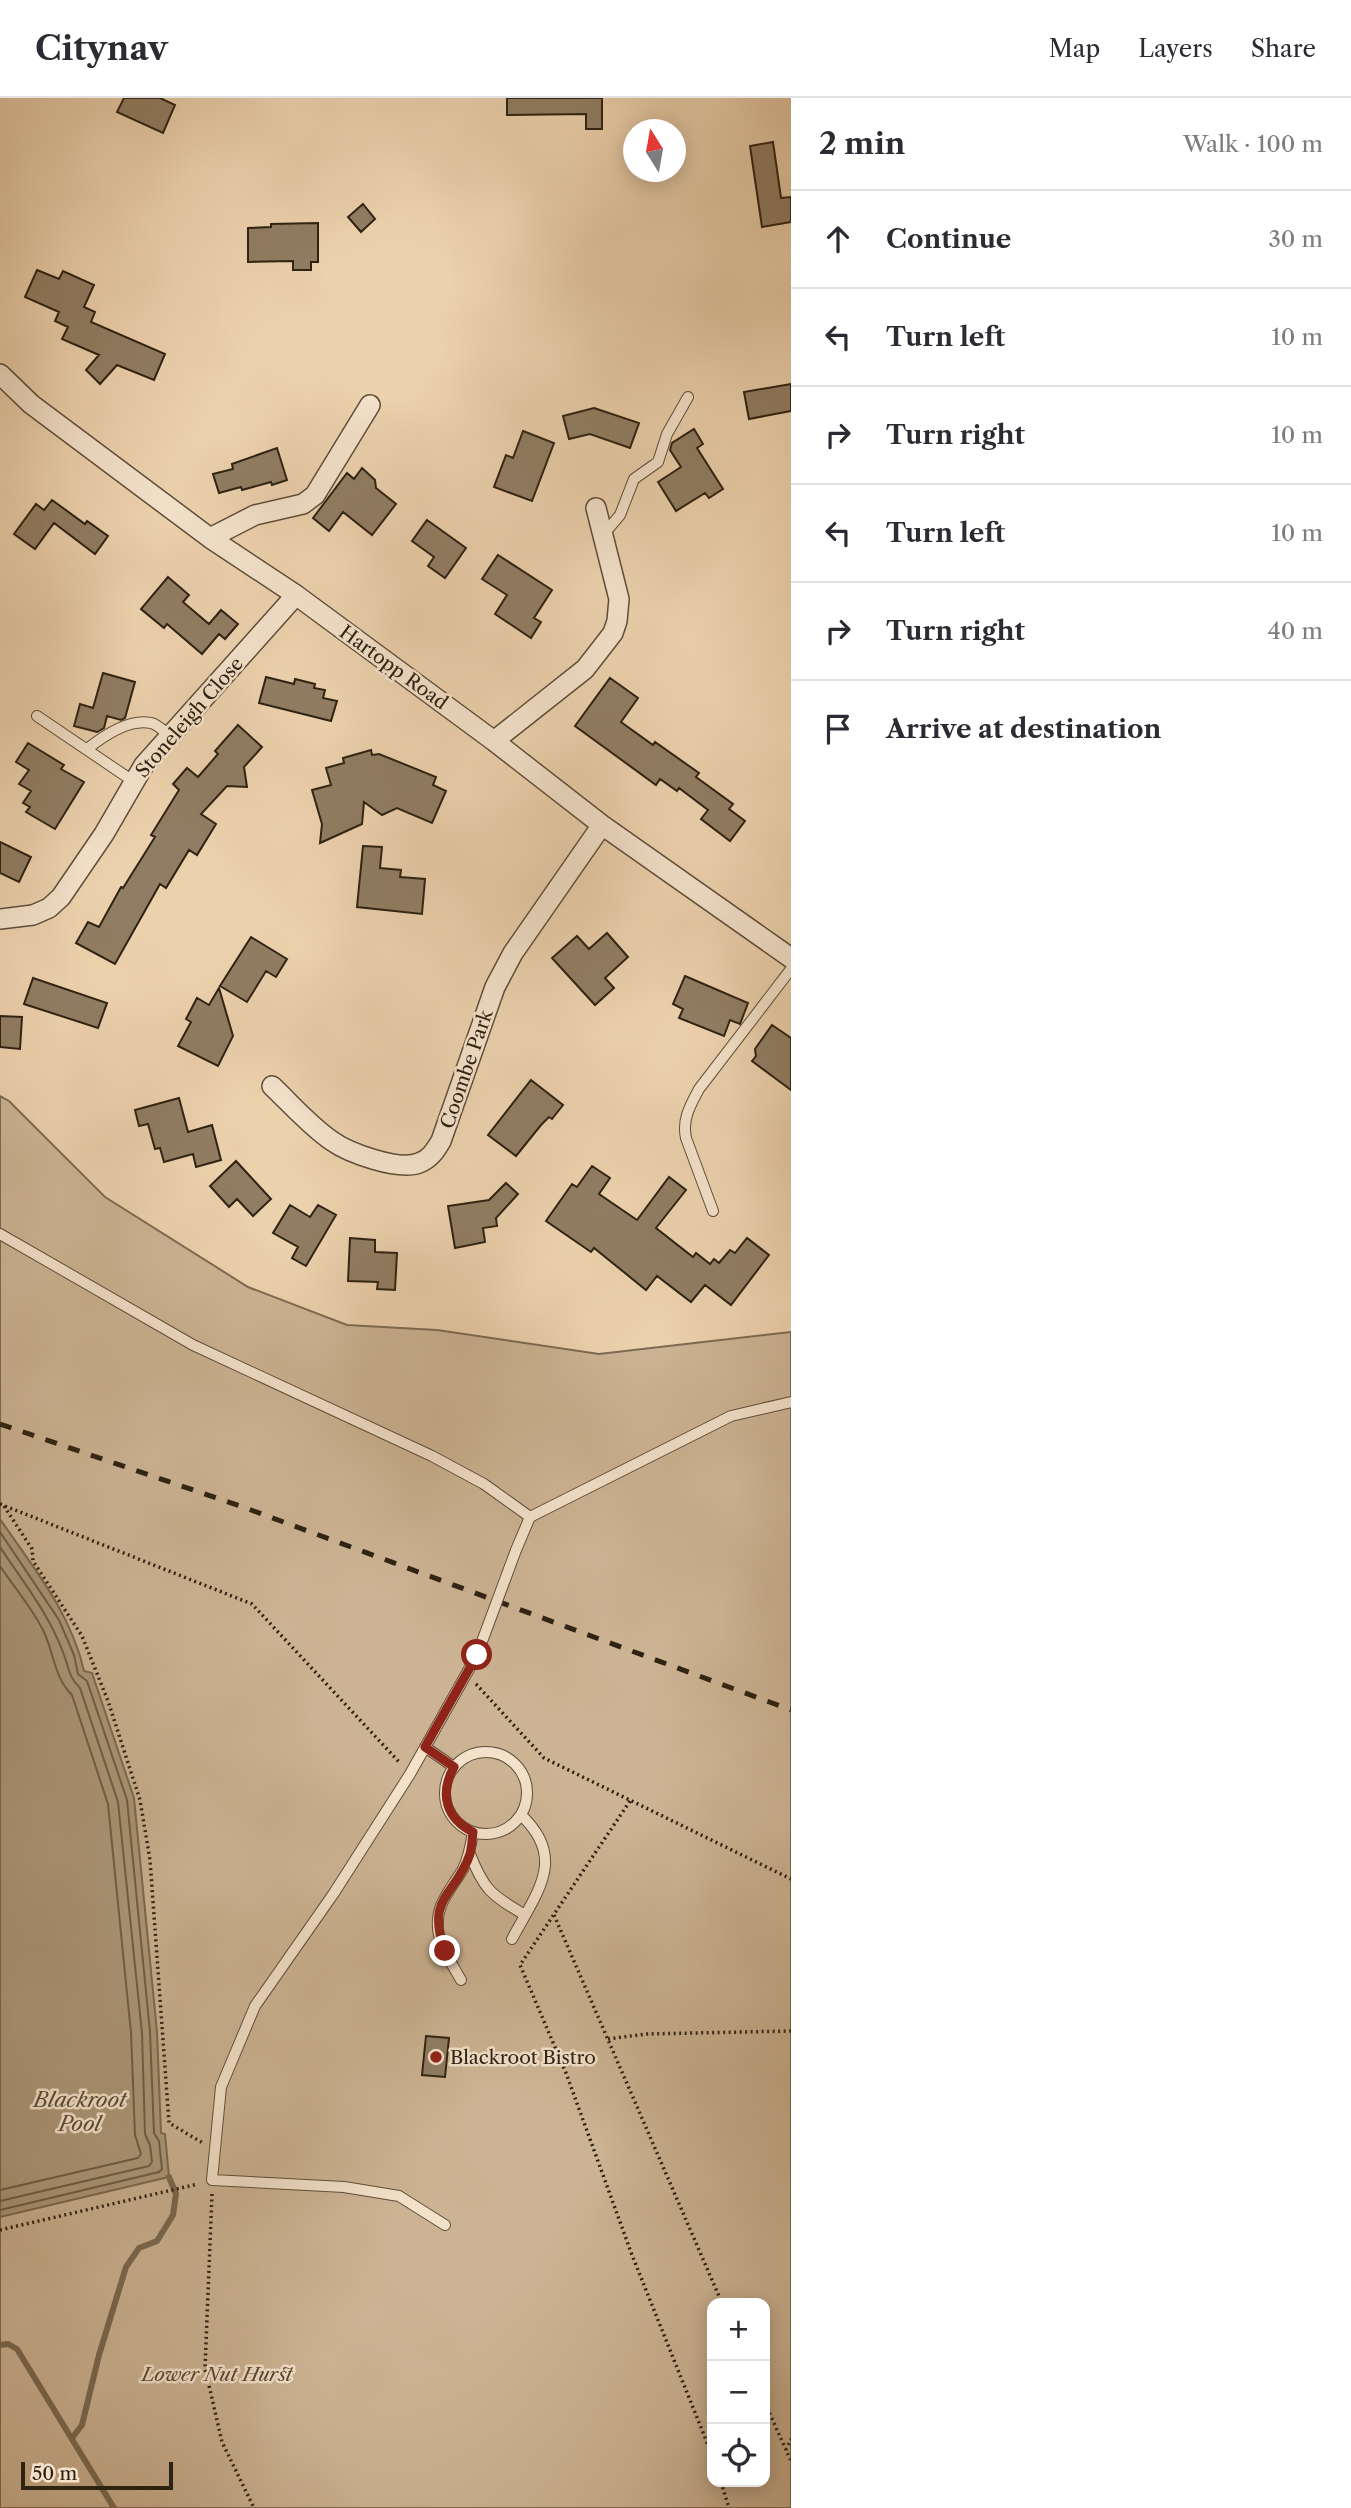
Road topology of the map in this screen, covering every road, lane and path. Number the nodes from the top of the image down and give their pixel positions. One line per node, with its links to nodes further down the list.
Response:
1 (0, 374): 6 (street, Hartopp Road)
2 (688, 397): 5 (lane)
3 (370, 405): 6 (street)
4 (596, 508): 5 (street)
5 (603, 535): 10 (street)
6 (210, 538): 7 (street, Hartopp Road)
7 (296, 595): 9 (street, Stoneleigh Close); 10 (street, Hartopp Road)
8 (37, 716): 11 (lane)
9 (170, 736): 11 (lane); 12 (street, Stoneleigh Close)
10 (494, 741): 13 (street, Hartopp Road)
11 (86, 749): 12 (lane)
12 (133, 780): 14 (street, Stoneleigh Close)
13 (602, 825): 15 (street, Hartopp Road); 17 (street, Coombe Park)
14 (0, 919)
15 (791, 958)
16 (791, 970): 18 (lane)
17 (272, 1086)
18 (713, 1211)
19 (0, 1234): 22 (lane)
20 (791, 1402): 22 (lane)
21 (2, 1505): 26 (path); 38 (path)
22 (530, 1517): 23 (lane, bridge)
23 (467, 1673): 24 (lane); 27 (path)
24 (425, 1747): 25 (lane); 26 (lane)
25 (454, 1767): 28 (lane); 29 (lane)
26 (410, 1774): 38 (lane)
27 (630, 1801): 31 (path); 33 (path)
28 (521, 1815): 29 (lane); 32 (lane)
29 (473, 1832): 30 (lane)
30 (470, 1854): 32 (lane); 35 (lane)
31 (791, 1879)
32 (524, 1915): 34 (lane)
33 (554, 1915): 37 (path); 46 (path)
34 (512, 1939)
35 (461, 1980)
36 (791, 2031): 37 (path)
37 (608, 2039): 43 (path)
38 (215, 2150): 39 (lane)
39 (212, 2180): 41 (lane); 50 (path)
40 (184, 2187): 42 (path)
41 (445, 2225)
42 (0, 2230)
43 (720, 2298)
44 (770, 2414): 47 (path)
45 (791, 2439): 47 (path)
46 (707, 2442)
47 (786, 2451): 48 (path)
48 (791, 2461)
49 (723, 2487): 51 (path)
50 (254, 2508)
51 (729, 2508)

